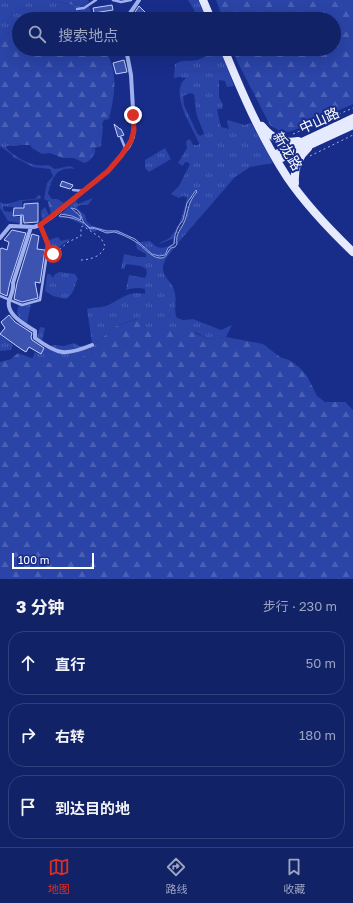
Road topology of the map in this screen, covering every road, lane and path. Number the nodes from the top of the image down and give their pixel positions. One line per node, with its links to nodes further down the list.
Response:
1 (96, 0): 7 (lane)
2 (113, 0): 3 (lane)
3 (131, 0)
4 (139, 0): 8 (street)
5 (203, 0): 9 (main road)
6 (206, 0): 10 (main road)
7 (77, 9)
8 (131, 12)
9 (209, 12)
10 (210, 12)
11 (127, 56): 22 (street)
12 (228, 56): 16 (main road, 新龙路)
13 (228, 56): 23 (main road, 新龙路)
14 (353, 108): 18 (path)
15 (353, 118): 21 (main road, 中山路)
16 (258, 121): 21 (main road); 23 (main road, 新龙路)
17 (353, 124): 21 (main road, 中山路)
18 (291, 135)
19 (353, 135): 24 (path)
20 (121, 138): 22 (lane)
21 (310, 142): 23 (main road, 中山路); 25 (main road)
22 (126, 150): 27 (street)
23 (277, 157): 25 (main road, 新龙路); 33 (main road, 新龙路)
24 (307, 158)
25 (295, 183): 33 (main road, 新龙路)
26 (72, 190): 27 (lane)
27 (83, 191): 29 (street)
28 (21, 217): 30 (lane)
29 (40, 225): 31 (street); 34 (lane)
30 (21, 226): 31 (street); 32 (street)
31 (31, 227): 37 (street)
32 (0, 238)
33 (353, 251)
34 (47, 256): 35 (path); 37 (lane)
35 (80, 260)
36 (0, 296): 37 (lane)
37 (9, 301): 38 (street)
38 (92, 345)

